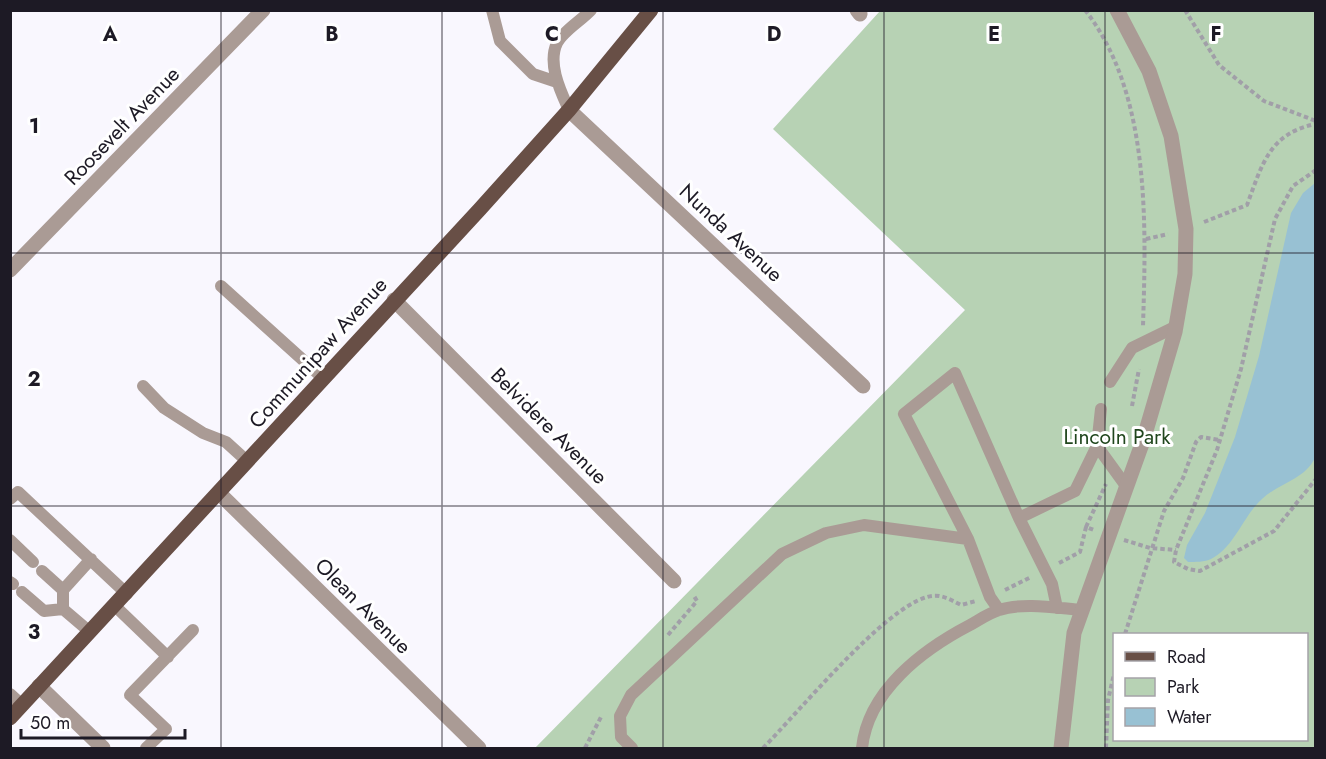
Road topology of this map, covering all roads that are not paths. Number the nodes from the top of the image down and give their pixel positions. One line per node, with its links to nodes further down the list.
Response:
1 (263, 10): 8 (street, Roosevelt Avenue)
2 (492, 10): 6 (lane)
3 (591, 10): 6 (lane)
4 (651, 10): 7 (main road, Communipaw Avenue)
5 (1117, 10): 11 (street)
6 (557, 82): 7 (lane)
7 (569, 110): 10 (main road, Communipaw Avenue); 15 (street, Nunda Avenue)
8 (10, 270)
9 (221, 286): 12 (lane)
10 (394, 300): 12 (main road, Communipaw Avenue); 26 (street, Belvidere Avenue)
11 (1177, 326): 13 (lane); 19 (street)
12 (324, 379): 18 (main road, Communipaw Avenue)
13 (1110, 382)
14 (143, 386): 18 (lane)
15 (863, 386)
16 (1101, 409): 17 (lane)
17 (1097, 446): 19 (lane); 22 (lane)
18 (248, 462): 20 (main road, Communipaw Avenue)
19 (1126, 486): 34 (street)
20 (219, 493): 29 (main road, Communipaw Avenue); 44 (street, Olean Avenue)
21 (14, 495): 25 (lane)
22 (1019, 518): 24 (lane); 31 (lane)
23 (10, 540): 28 (lane)
24 (968, 540): 33 (lane); 45 (lane)
25 (91, 560): 28 (lane); 29 (lane)
26 (674, 581)
27 (15, 586): 32 (lane)
28 (63, 590): 32 (lane)
29 (127, 594): 30 (main road, Communipaw Avenue)
30 (115, 606): 36 (main road, Communipaw Avenue); 37 (lane)
31 (1057, 608): 33 (lane); 34 (lane)
32 (63, 609): 36 (lane)
33 (999, 610): 46 (lane)
34 (1082, 610): 47 (street)
35 (193, 630): 37 (lane)
36 (90, 632): 38 (main road, Communipaw Avenue)
37 (168, 657): 43 (lane)
38 (39, 686): 40 (main road, Communipaw Avenue); 42 (street)
39 (10, 694): 40 (lane)
40 (22, 705): 41 (main road, Communipaw Avenue)
41 (10, 718)
42 (103, 748)
43 (146, 748)
44 (479, 748)
45 (632, 748)
46 (862, 748)
47 (1061, 748)

